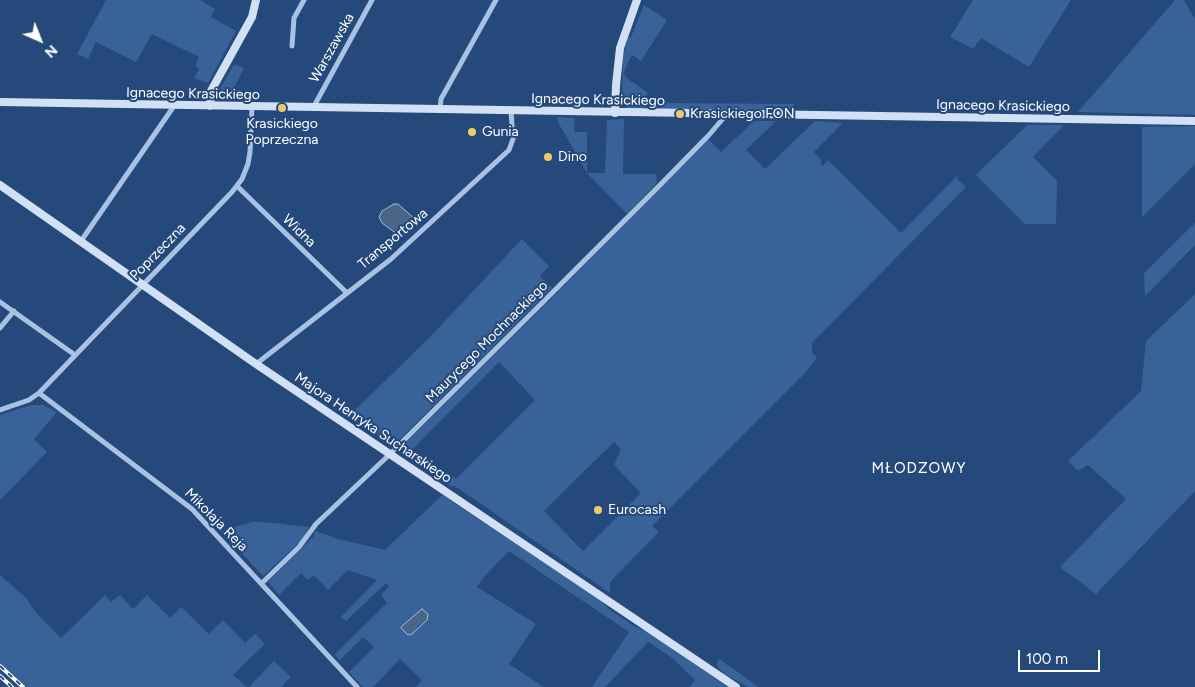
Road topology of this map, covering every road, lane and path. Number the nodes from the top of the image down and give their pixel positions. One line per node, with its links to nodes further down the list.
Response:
1 (256, 0): 9 (street)
2 (304, 0): 6 (street)
3 (372, 0): 11 (street, Warszawska)
4 (496, 0): 12 (street)
5 (637, 0): 14 (street)
6 (292, 46)
7 (0, 102): 8 (street, Ignacego Krasickiego)
8 (174, 106): 9 (street, Ignacego Krasickiego); 19 (street)
9 (210, 106): 10 (street, Ignacego Krasickiego)
10 (252, 107): 11 (street, Ignacego Krasickiego); 18 (street, Poprzeczna)
11 (313, 108): 12 (street, Ignacego Krasickiego)
12 (440, 110): 13 (street, Ignacego Krasickiego)
13 (510, 111): 14 (street, Ignacego Krasickiego); 21 (street, Transportowa)
14 (615, 113): 15 (street, Ignacego Krasickiego)
15 (726, 115): 16 (street, Ignacego Krasickiego); 29 (street, Maurycego Mochnackiego)
16 (1195, 121)
17 (0, 185): 19 (street, Majora Henryka Sucharskiego)
18 (237, 186): 20 (street, Poprzeczna); 21 (street, Widna)
19 (80, 241): 20 (street, Majora Henryka Sucharskiego)
20 (142, 285): 25 (street, Poprzeczna); 26 (street, Majora Henryka Sucharskiego)
21 (346, 292): 26 (street, Transportowa)
22 (0, 302): 23 (street)
23 (14, 311): 24 (street); 25 (street)
24 (0, 328)
25 (76, 355): 27 (street, Poprzeczna)
26 (256, 364): 29 (street, Majora Henryka Sucharskiego)
27 (39, 393): 28 (street, Poprzeczna); 30 (street, Mikołaja Reja)
28 (0, 410)
29 (389, 455): 30 (street, Maurycego Mochnackiego); 32 (street, Majora Henryka Sucharskiego)
30 (262, 583): 31 (street, Mikołaja Reja)
31 (357, 687)
32 (736, 687)

